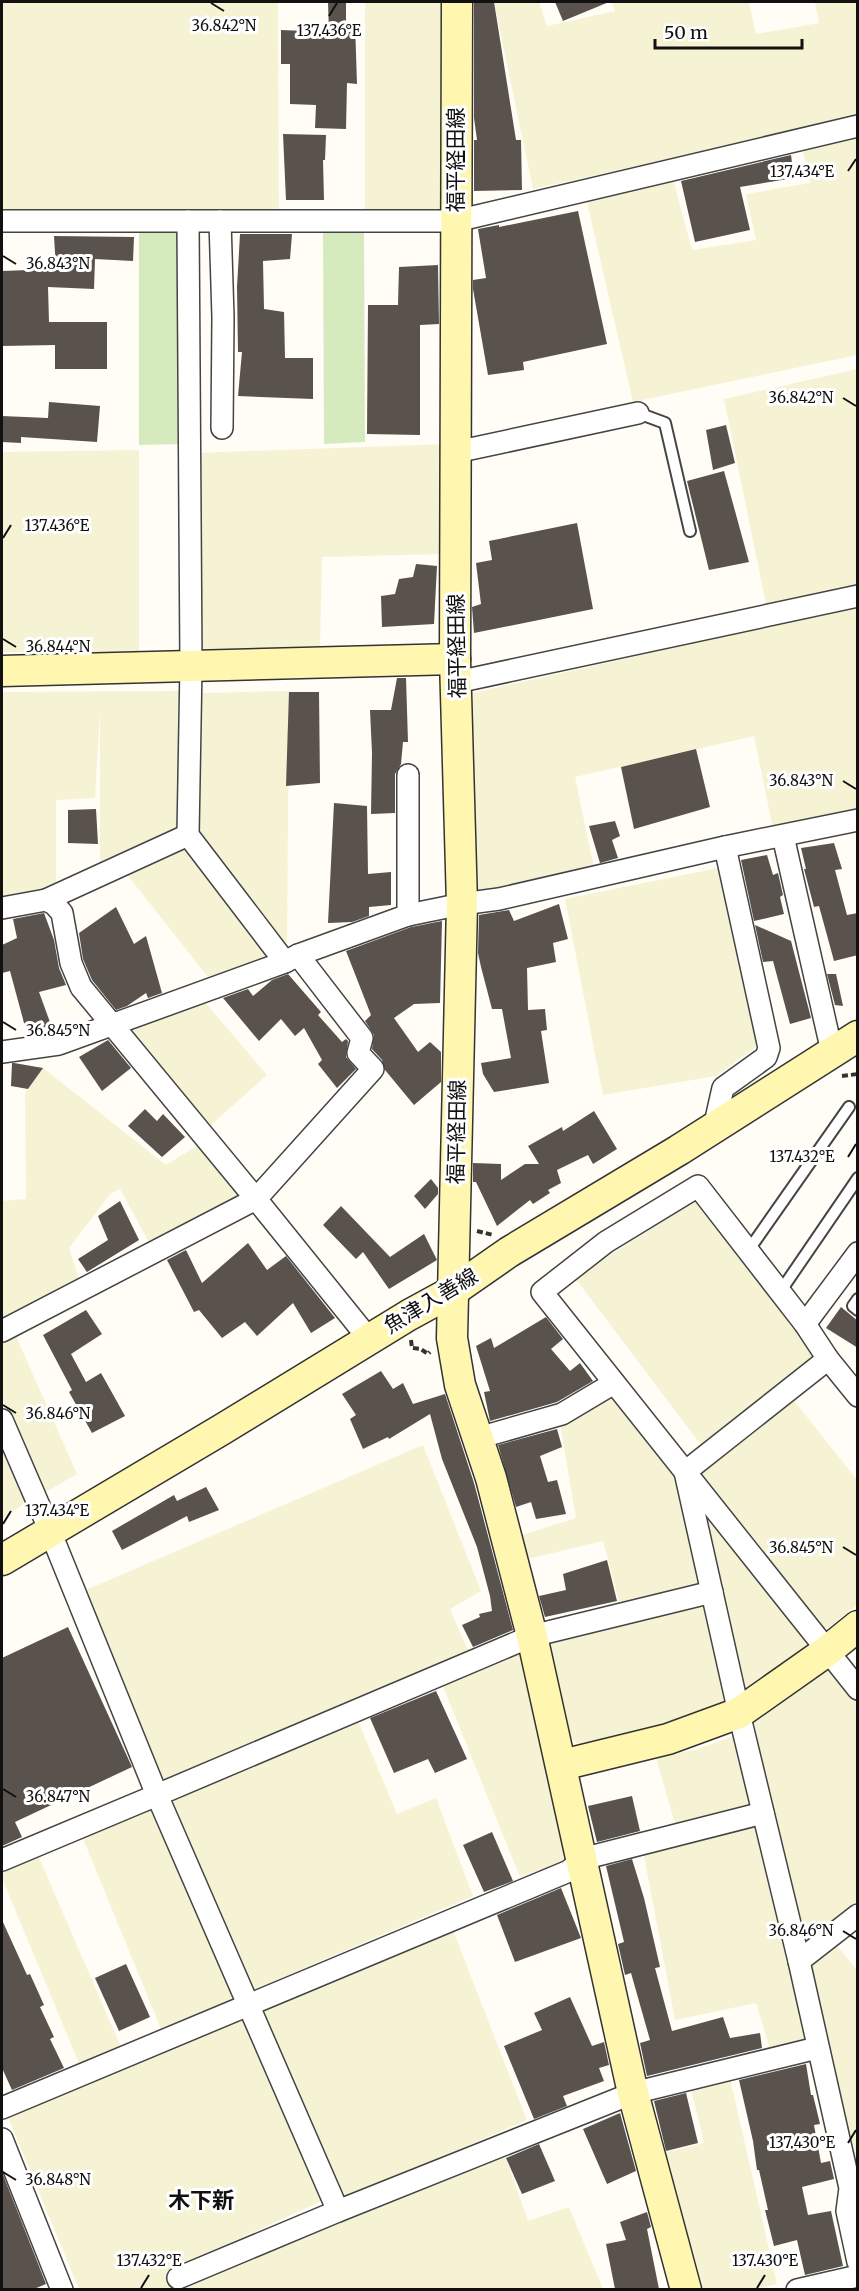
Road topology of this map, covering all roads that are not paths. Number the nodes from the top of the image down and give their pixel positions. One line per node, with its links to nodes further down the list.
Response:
1 (457, 2): 6 (main road, 福平経田線)
2 (858, 126): 6 (street)
3 (2, 221): 4 (street)
4 (188, 221): 5 (street); 12 (street)
5 (220, 221): 6 (street); 8 (street)
6 (456, 221): 9 (main road, 福平経田線)
7 (638, 413): 9 (street); 10 (lane)
8 (222, 428)
9 (456, 452): 13 (main road, 福平経田線)
10 (690, 531)
11 (858, 596): 13 (street)
12 (191, 666): 13 (main road); 14 (main road); 17 (street)
13 (456, 670): 21 (main road, 福平経田線)
14 (2, 671)
15 (408, 775): 23 (street)
16 (858, 820): 18 (street)
17 (188, 835): 20 (street); 24 (street)
18 (783, 836): 19 (street); 28 (street)
19 (725, 847): 21 (street); 30 (street)
20 (46, 900): 22 (street); 25 (street)
21 (462, 904): 23 (street); 35 (main road, 福平経田線)
22 (2, 908)
23 (408, 915): 24 (street)
24 (291, 958): 25 (street); 32 (street)
25 (112, 1024): 27 (street); 32 (street)
26 (858, 1036): 28 (main road, 魚津入善線)
27 (2, 1052)
28 (832, 1053): 30 (main road, 魚津入善線)
29 (849, 1107): 33 (lane)
30 (714, 1128): 35 (main road, 魚津入善線)
31 (858, 1178): 36 (lane)
32 (256, 1198): 40 (street); 41 (street)
33 (748, 1251): 36 (street); 43 (street)
34 (858, 1253): 39 (street)
35 (453, 1290): 41 (main road, 魚津入善線); 46 (main road, 福平経田線)
36 (780, 1292): 39 (street)
37 (858, 1299): 38 (lane)
38 (858, 1310)
39 (805, 1324): 42 (street)
40 (2, 1331)
41 (369, 1339): 48 (main road, 魚津入善線)
42 (828, 1359): 44 (street); 47 (street)
43 (614, 1383): 46 (street); 47 (street)
44 (858, 1396)
45 (2, 1420): 48 (street)
46 (478, 1438): 52 (main road, 福平経田線)
47 (685, 1472): 50 (street); 53 (street)
48 (50, 1531): 49 (main road, 魚津入善線); 57 (street)
49 (2, 1560)
50 (712, 1592): 52 (street); 55 (street)
51 (858, 1626): 53 (main road)
52 (532, 1636): 56 (main road, 福平経田線); 57 (street)
53 (826, 1651): 54 (street); 55 (main road)
54 (858, 1689)
55 (739, 1713): 56 (main road); 58 (street)
56 (562, 1765): 59 (main road, 福平経田線)
57 (157, 1795): 60 (street); 63 (street)
58 (763, 1813): 59 (street); 62 (street)
59 (582, 1859): 63 (street); 65 (main road, 福平経田線)
60 (2, 1860)
61 (858, 1914): 62 (street)
62 (799, 1961): 64 (street)
63 (249, 2003): 66 (street); 69 (street)
64 (817, 2048): 65 (street); 68 (street)
65 (633, 2093): 69 (street); 74 (main road, 福平経田線)
66 (3, 2102)
67 (2, 2139): 73 (street)
68 (853, 2206): 70 (street)
69 (338, 2211): 72 (street)
70 (858, 2262)
71 (858, 2276): 75 (street)
72 (178, 2278)
73 (62, 2289)
74 (686, 2289)
75 (797, 2289)

